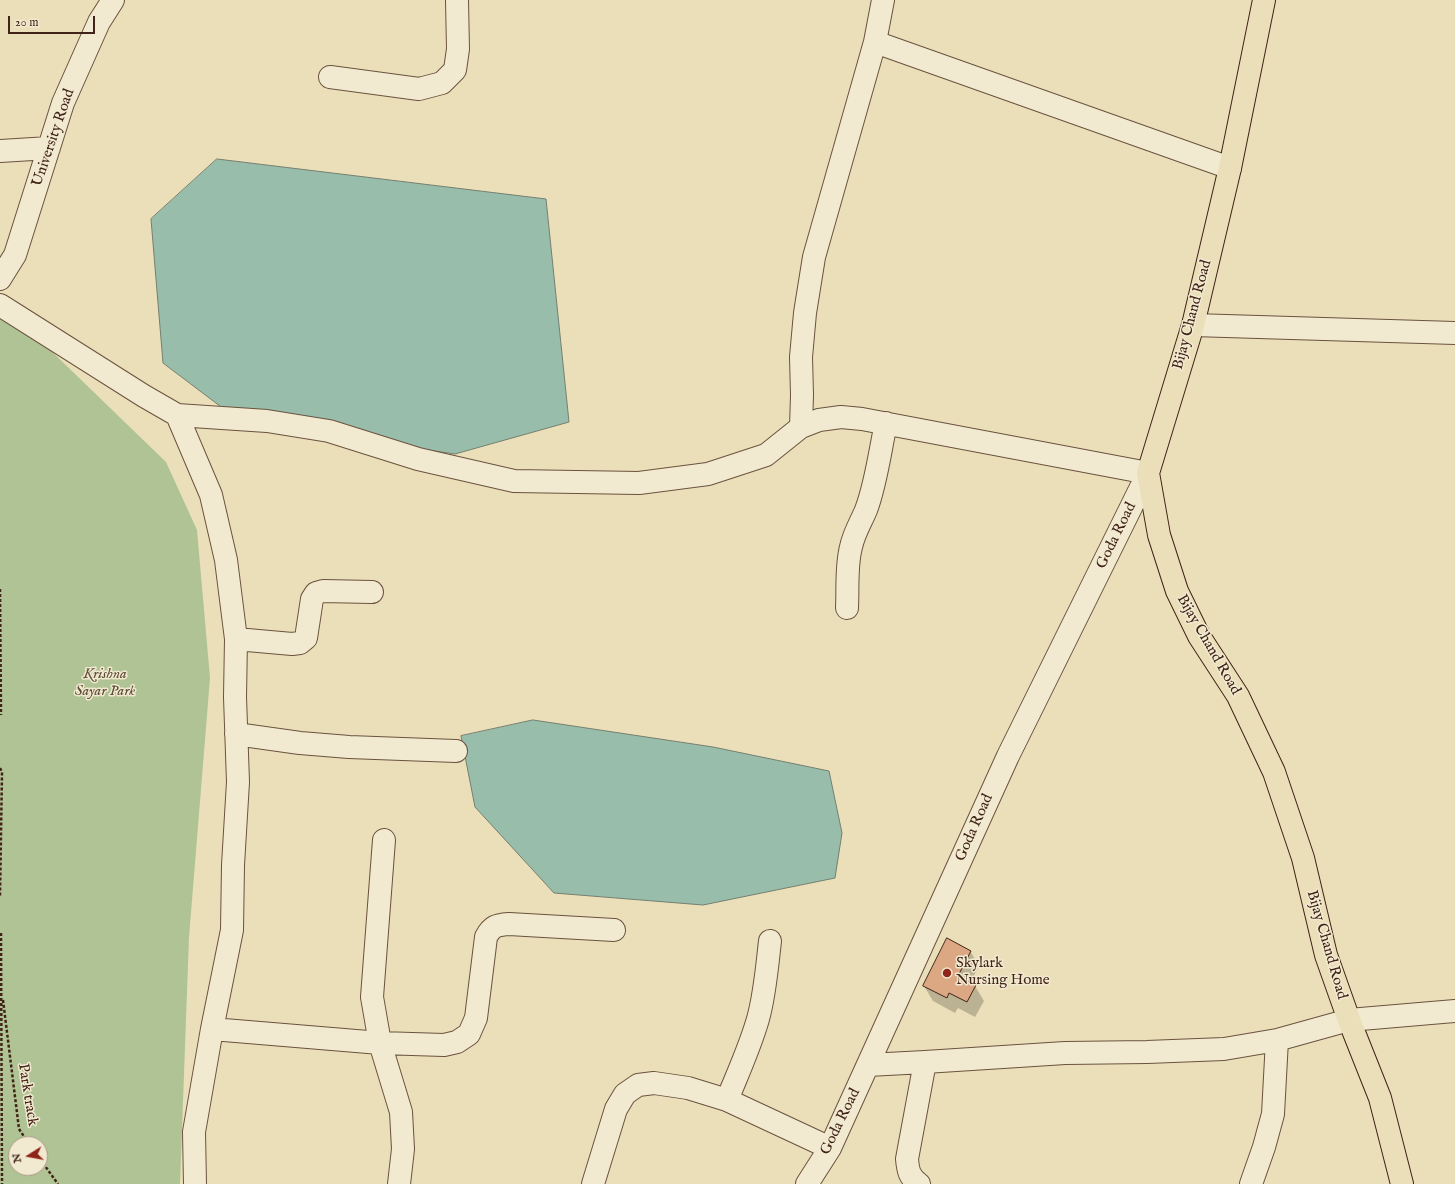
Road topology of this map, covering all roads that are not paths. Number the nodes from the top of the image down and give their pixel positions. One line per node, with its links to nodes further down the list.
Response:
1 (113, 0): 7 (street, University Road)
2 (457, 0): 6 (street)
3 (883, 0): 5 (street)
4 (1264, 0): 9 (main road, Bijay Chand Road)
5 (875, 42): 9 (street); 16 (street)
6 (330, 76)
7 (50, 148): 8 (street); 10 (street, University Road)
8 (0, 151)
9 (1230, 168): 12 (main road, Bijay Chand Road)
10 (0, 279)
11 (0, 305): 14 (street)
12 (1192, 325): 13 (street); 17 (main road, Bijay Chand Road)
13 (1455, 333)
14 (177, 415): 16 (street); 20 (street)
15 (886, 423): 16 (street); 17 (street); 19 (street)
16 (801, 427)
17 (1148, 473): 27 (main road, Bijay Chand Road); 32 (street, Goda Road)
18 (372, 592): 20 (street)
19 (847, 608)
20 (236, 639): 21 (street)
21 (236, 734): 22 (street); 28 (street)
22 (456, 751)
23 (384, 840): 30 (street)
24 (614, 930): 30 (street)
25 (770, 941): 33 (street)
26 (1455, 1011): 27 (street)
27 (1349, 1020): 29 (street); 41 (main road, Bijay Chand Road)
28 (212, 1029): 30 (street); 37 (street)
29 (1276, 1040): 31 (street); 36 (street)
30 (380, 1043): 38 (street)
31 (925, 1062): 32 (street); 40 (street)
32 (868, 1065): 34 (street, Goda Road)
33 (727, 1100): 34 (street); 35 (street)
34 (830, 1148): 39 (street, Goda Road)
35 (595, 1183)
36 (1252, 1183)
37 (195, 1184)
38 (399, 1184)
39 (807, 1184)
40 (918, 1184)
41 (1402, 1184)

